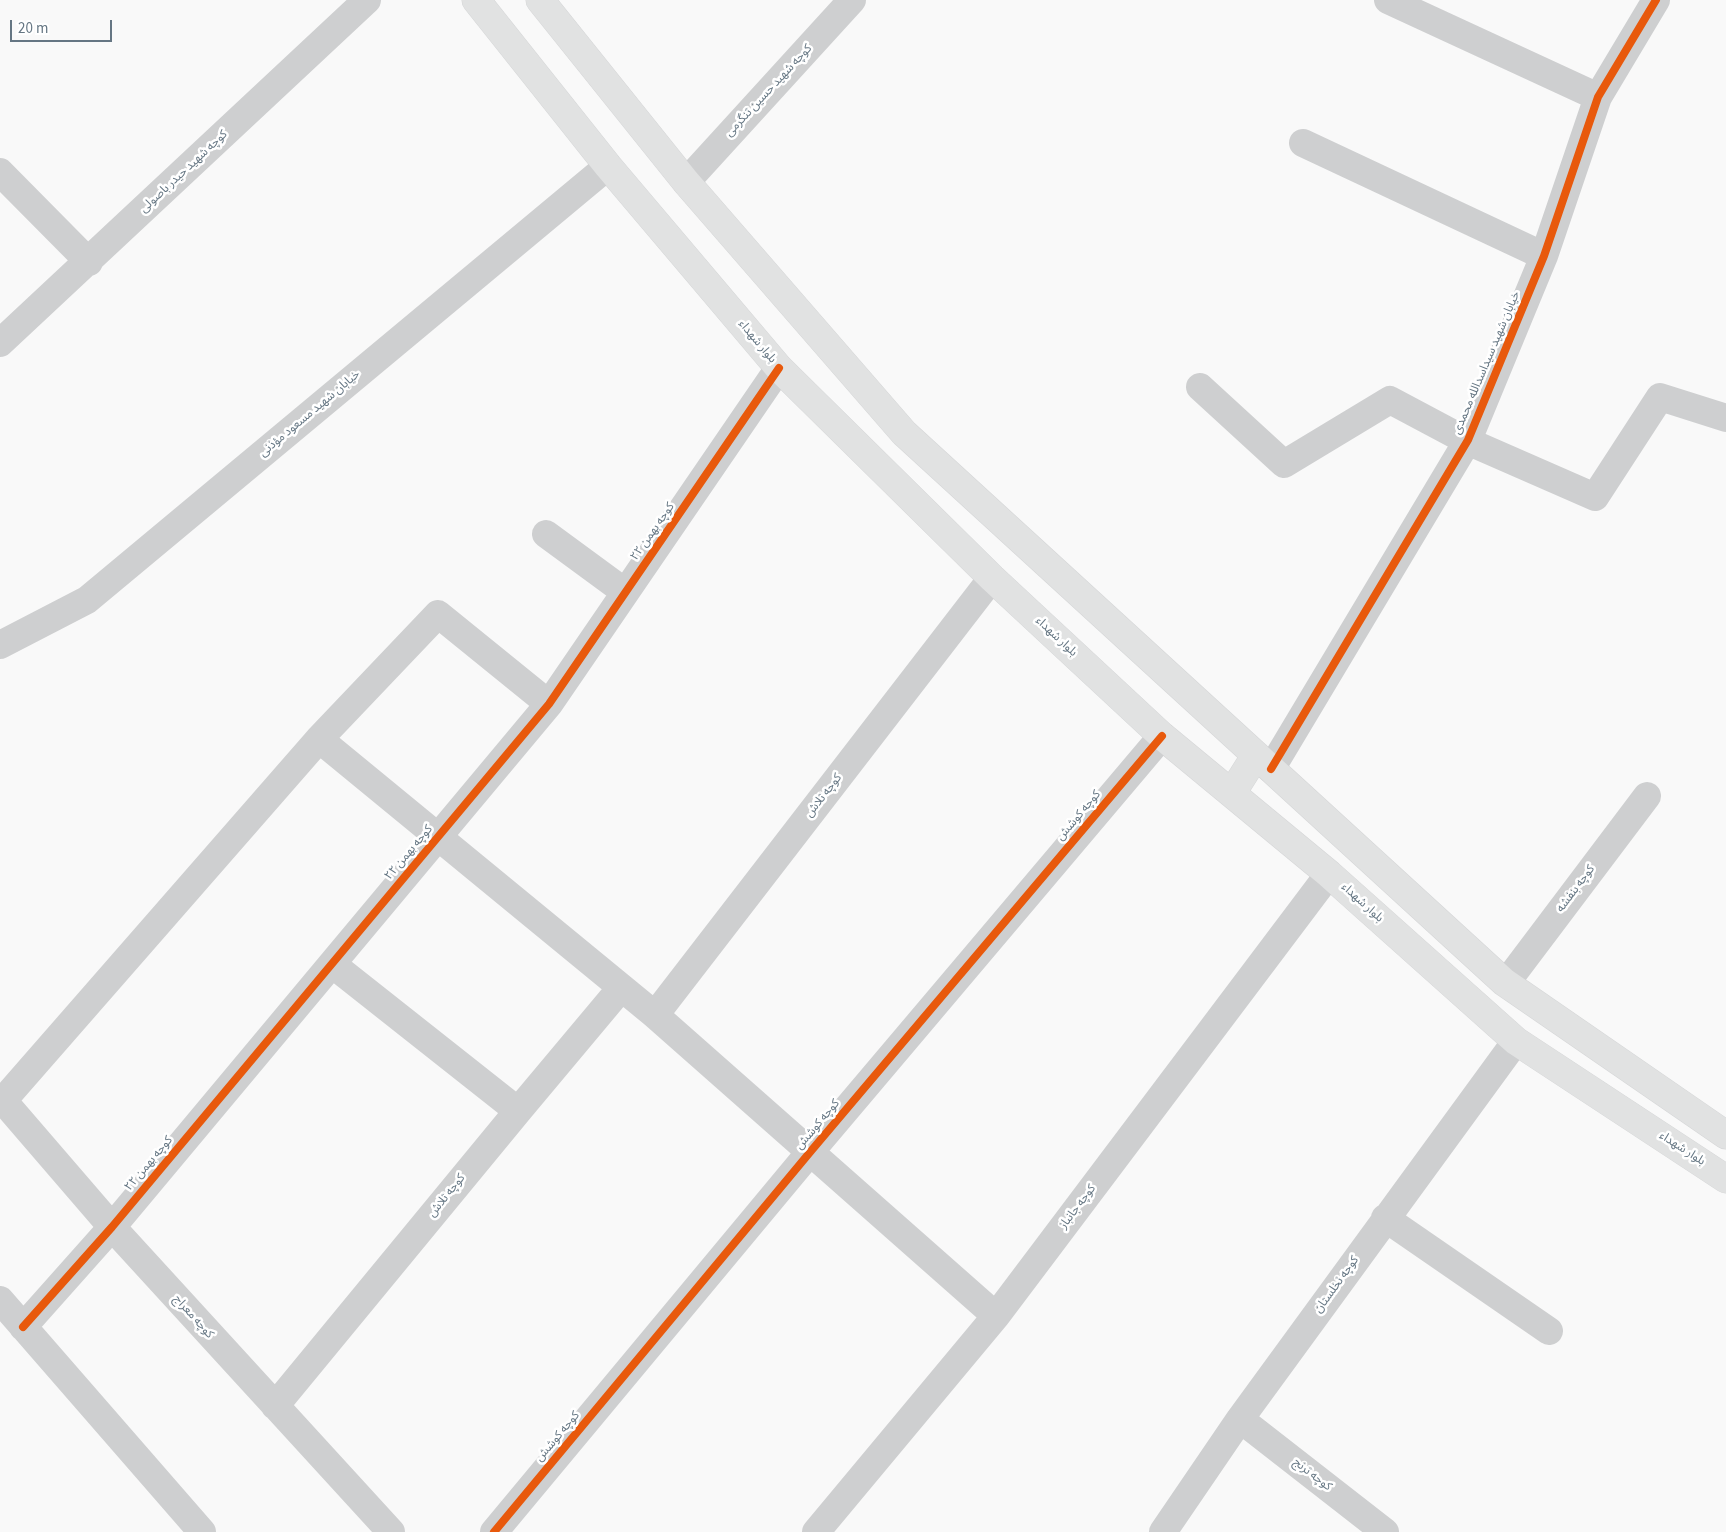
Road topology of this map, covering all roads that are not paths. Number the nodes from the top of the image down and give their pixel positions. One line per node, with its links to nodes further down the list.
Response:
1 (367, 0): 13 (street, کوچه شهید حیدر باصولی)
2 (476, 0): 9 (main road, بلوار شهداء)
3 (540, 0): 11 (main road)
4 (852, 0): 11 (street, کوچه شهید حسین تنگرمی)
5 (1388, 0): 7 (street)
6 (1656, 0): 7 (street, خیابان شهید سیداسدالله محمدی)
7 (1598, 97): 12 (street, خیابان شهید سیداسدالله محمدی)
8 (1303, 143): 12 (street)
9 (608, 166): 15 (main road, بلوار شهداء); 22 (street, خیابان شهید مسعود مؤذنی)
10 (0, 172): 13 (street)
11 (686, 182): 26 (main road)
12 (1544, 256): 18 (street, خیابان شهید سیداسدالله محمدی)
13 (89, 262): 14 (street, کوچه شهید حیدر باصولی)
14 (0, 343)
15 (779, 368): 20 (main road, بلوار شهداء); 21 (street, کوچه بهمن ۲۲)
16 (1200, 387): 18 (street)
17 (1726, 418): 18 (street)
18 (1467, 442): 26 (street, خیابان شهید سیداسدالله محمدی)
19 (546, 534): 21 (street)
20 (992, 578): 24 (main road, بلوار شهداء); 34 (street, کوچه تلاش)
21 (625, 592): 23 (street, کوچه بهمن ۲۲)
22 (0, 646)
23 (549, 704): 25 (street); 29 (street, کوچه بهمن ۲۲)
24 (1162, 736): 27 (main road, بلوار شهداء); 39 (street, کوچه کوشش)
25 (320, 739): 29 (street); 36 (street)
26 (1263, 762): 27 (main road); 32 (main road)
27 (1232, 793): 30 (main road, بلوار شهداء)
28 (1647, 796): 32 (street, کوچه بنفشه)
29 (437, 836): 31 (street, کوچه بهمن ۲۲); 33 (street)
30 (1329, 874): 35 (main road, بلوار شهداء); 44 (street, کوچه جانباز)
31 (332, 964): 37 (street); 42 (street, کوچه بهمن ۲۲)
32 (1506, 983): 38 (main road)
33 (621, 988): 34 (street); 37 (street, کوچه تلاش)
34 (655, 1015): 39 (street)
35 (1516, 1041): 40 (main road, بلوار شهداء); 41 (street, کوچه نخلستان)
36 (1, 1101): 42 (street, کوچه معراج)
37 (518, 1111): 47 (street, کوچه تلاش)
38 (1726, 1135)
39 (811, 1151): 44 (street); 51 (street, کوچه کوشش)
40 (1726, 1179)
41 (1385, 1218): 46 (street); 48 (street, کوچه نخلستان)
42 (112, 1226): 45 (street, کوچه بهمن ۲۲); 47 (street, کوچه معراج)
43 (0, 1300): 45 (street)
44 (996, 1316): 52 (street, کوچه جانباز)
45 (23, 1327): 49 (street)
46 (1548, 1331)
47 (275, 1406): 50 (street, کوچه معراج)
48 (1240, 1419): 53 (street, کوچه نخلستان); 54 (street, کوچه ترنج)
49 (202, 1532)
50 (391, 1532)
51 (494, 1532)
52 (816, 1532)
53 (1163, 1532)
54 (1385, 1532)

